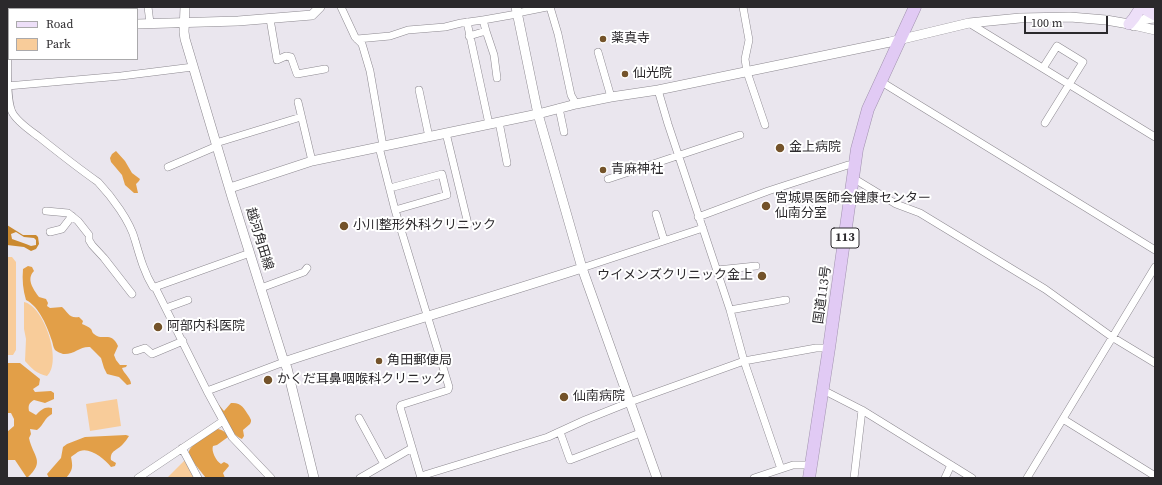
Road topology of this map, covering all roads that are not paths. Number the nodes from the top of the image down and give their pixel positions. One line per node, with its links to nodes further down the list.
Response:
1 (148, 7): 18 (street)
2 (185, 7): 16 (street, 越河角田線)
3 (320, 7): 12 (street)
4 (341, 7): 23 (street)
5 (549, 7): 9 (street); 39 (street)
6 (743, 7): 30 (street)
7 (915, 7): 24 (highway, 国道113号 / 113)
8 (1141, 7): 10 (main road); 19 (main road)
9 (517, 11): 13 (street); 41 (street)
10 (1155, 15)
11 (1155, 18): 19 (street)
12 (270, 19): 16 (street); 29 (street)
13 (483, 20): 14 (street); 21 (street)
14 (467, 22): 22 (street); 23 (street)
15 (969, 22): 19 (street); 24 (street); 28 (street)
16 (185, 23): 18 (street); 27 (street, 越河角田線)
17 (138, 24): 18 (street)
18 (150, 24)
19 (1131, 25): 20 (street)
20 (1155, 30)
21 (486, 31): 22 (street); 31 (street)
22 (469, 36): 45 (street)
23 (357, 39): 53 (street)
24 (900, 40): 30 (street); 32 (highway, 国道113号 / 113)
25 (7, 42): 34 (street)
26 (598, 52): 37 (street)
27 (193, 67): 34 (street); 52 (street, 越河角田線)
28 (1043, 68): 33 (street); 33 (street)
29 (325, 69)
30 (747, 72): 36 (street); 46 (street)
31 (497, 78)
32 (880, 81): 57 (highway, 国道113号 / 113); 72 (street)
33 (1069, 84): 44 (street); 51 (street)
34 (8, 86): 79 (street)
35 (419, 90): 50 (street)
36 (658, 90): 37 (street); 54 (street)
37 (611, 96): 39 (street)
38 (298, 102): 42 (street)
39 (576, 104): 40 (street)
40 (559, 108): 41 (street); 47 (street)
41 (538, 114): 43 (street); 77 (street)
42 (301, 117): 52 (street); 55 (street)
43 (499, 122): 45 (street); 56 (street)
44 (1046, 123)
45 (489, 124): 48 (street)
46 (765, 126)
47 (564, 132)
48 (446, 134): 50 (street); 68 (street)
49 (740, 135): 54 (street)
50 (429, 137): 53 (street)
51 (1155, 137)
52 (216, 145): 58 (street); 61 (street, 越河角田線)
53 (381, 147): 55 (street); 62 (street)
54 (678, 156): 60 (street); 67 (street)
55 (312, 161): 61 (street)
56 (508, 163)
57 (854, 165): 59 (highway, 国道113号 / 113); 67 (street)
58 (168, 167)
59 (853, 178): 87 (street); 89 (highway, 国道113号 / 113)
60 (608, 179)
61 (230, 188): 73 (street, 越河角田線)
62 (390, 188): 63 (street); 63 (street)
63 (395, 210): 86 (street)
64 (46, 211): 66 (street)
65 (656, 214): 71 (street)
66 (72, 216): 70 (street); 81 (street)
67 (698, 216): 69 (street)
68 (468, 224)
69 (703, 228): 71 (street); 78 (street)
70 (50, 232)
71 (664, 240): 77 (street)
72 (1155, 250)
73 (250, 253): 80 (street, 越河角田線); 84 (street)
74 (756, 266): 78 (street)
75 (1155, 267): 87 (street)
76 (307, 268): 80 (street)
77 (582, 268): 86 (street); 96 (street)
78 (717, 270): 85 (street)
79 (153, 288)
80 (261, 288): 92 (street, 越河角田線)
81 (132, 294)
82 (188, 300): 84 (street)
83 (786, 300): 85 (street)
84 (166, 308): 88 (street)
85 (730, 310): 91 (street)
86 (427, 317): 92 (street); 104 (street)
87 (1112, 337): 93 (street); 99 (street)
88 (183, 341): 90 (street); 95 (street)
89 (829, 348): 91 (street); 94 (highway, 国道113号 / 113)
90 (136, 351)
91 (744, 361): 96 (street); 108 (street)
92 (284, 362): 95 (street); 114 (street, 越河角田線)
93 (1155, 363)
94 (823, 390): 97 (street); 106 (highway, 国道113号 / 113)
95 (207, 391): 100 (street)
96 (630, 402): 101 (street); 102 (street)
97 (862, 410): 107 (street); 119 (street)
98 (359, 418): 105 (street)
99 (1063, 419): 109 (street); 122 (street)
100 (223, 421): 103 (street); 113 (street)
101 (560, 432): 102 (street); 110 (street)
102 (640, 433): 116 (street)
103 (182, 448): 111 (street); 112 (street)
104 (412, 448): 105 (street); 110 (street)
105 (384, 464): 115 (street)
106 (810, 465): 108 (street); 118 (highway, 国道113号 / 113)
107 (951, 465): 120 (street); 121 (street)
108 (781, 469): 117 (street)
109 (1155, 476)
110 (421, 477)
111 (138, 478)
112 (198, 478)
113 (271, 478)
114 (314, 478)
115 (360, 478)
116 (657, 478)
117 (754, 478)
118 (809, 478)
119 (854, 478)
120 (945, 478)
121 (972, 478)
122 (1026, 478)

